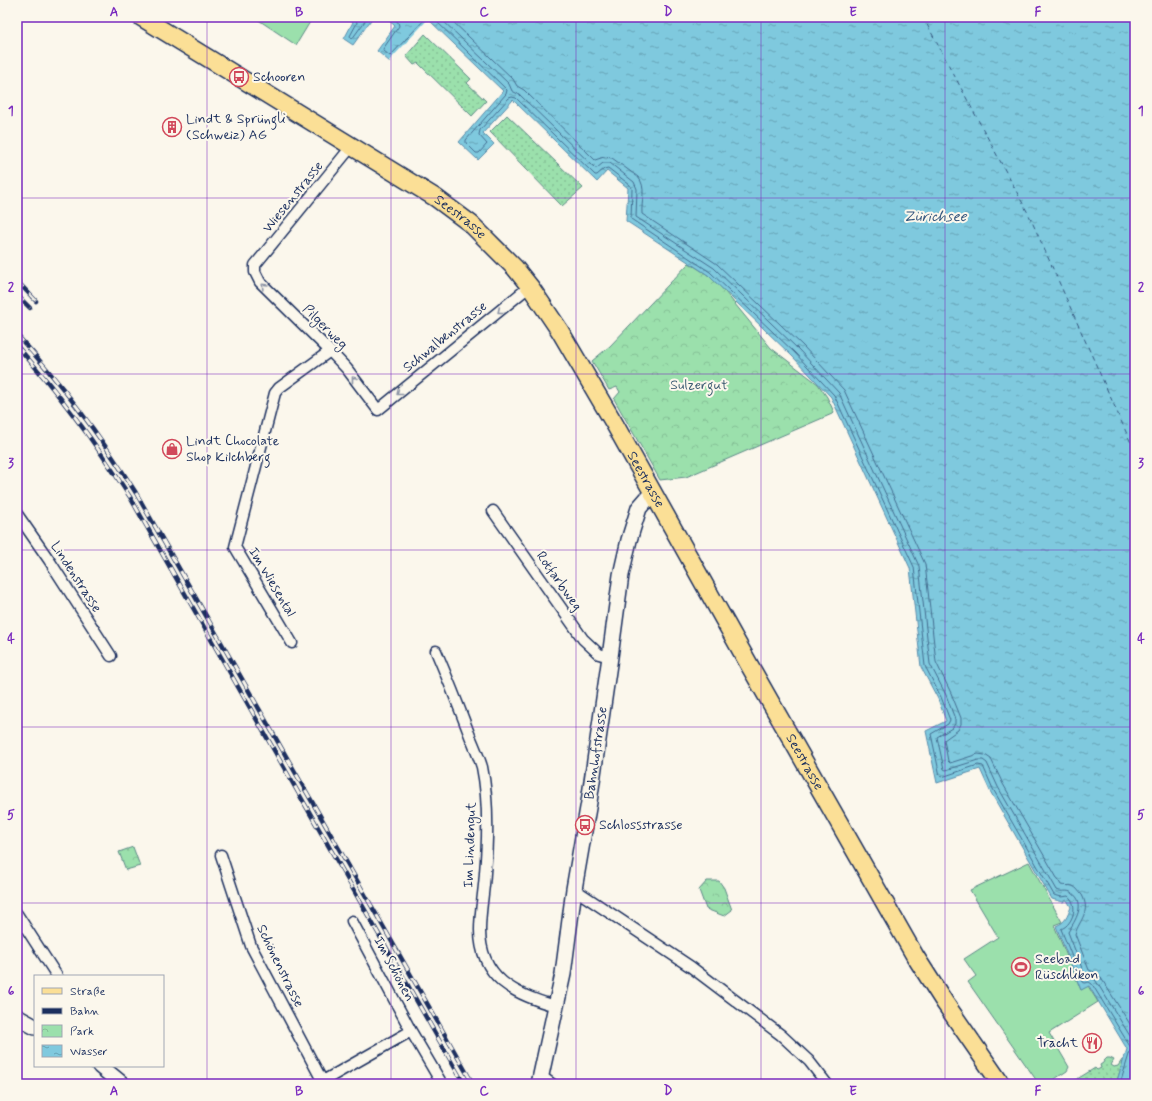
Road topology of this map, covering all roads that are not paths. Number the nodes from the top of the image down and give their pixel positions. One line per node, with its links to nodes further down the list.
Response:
1 (141, 17): 2 (main road, Seestrasse)
2 (351, 147): 3 (street, Wiesenstrasse); 4 (main road, Seestrasse)
3 (255, 265): 5 (street, Pilgerweg, one-way to 3)
4 (530, 286): 6 (street, Schwalbenstrasse, one-way to 6); 7 (main road, Seestrasse)
5 (330, 351): 6 (street, Pilgerweg, one-way to 5); 10 (street, Im Wiesental)
6 (378, 410)
7 (652, 493): 13 (main road, Bahnhofstrasse); 29 (main road, Seestrasse)
8 (493, 511): 13 (street, Rotfarbweg)
9 (17, 514): 12 (street, Lindenstrasse)
10 (292, 642)
11 (436, 651): 19 (street, Im Lindengut)
12 (111, 656)
13 (610, 657): 15 (main road, Bahnhofstrasse)
14 (222, 855): 25 (street, Schönenstrasse)
15 (574, 889): 19 (main road, Bahnhofstrasse); 28 (street)
16 (17, 914): 18 (street)
17 (352, 921): 22 (street, Im Schönen)
18 (57, 975)
19 (556, 1006): 24 (main road, Bahnhofstrasse)
20 (17, 1017): 21 (main road)
21 (34, 1026)
22 (411, 1031): 25 (street); 27 (street, Im Schönen)
23 (101, 1067): 26 (main road)
24 (544, 1081)
25 (324, 1082)
26 (122, 1084)
27 (442, 1084)
28 (827, 1084)
29 (1000, 1084)

